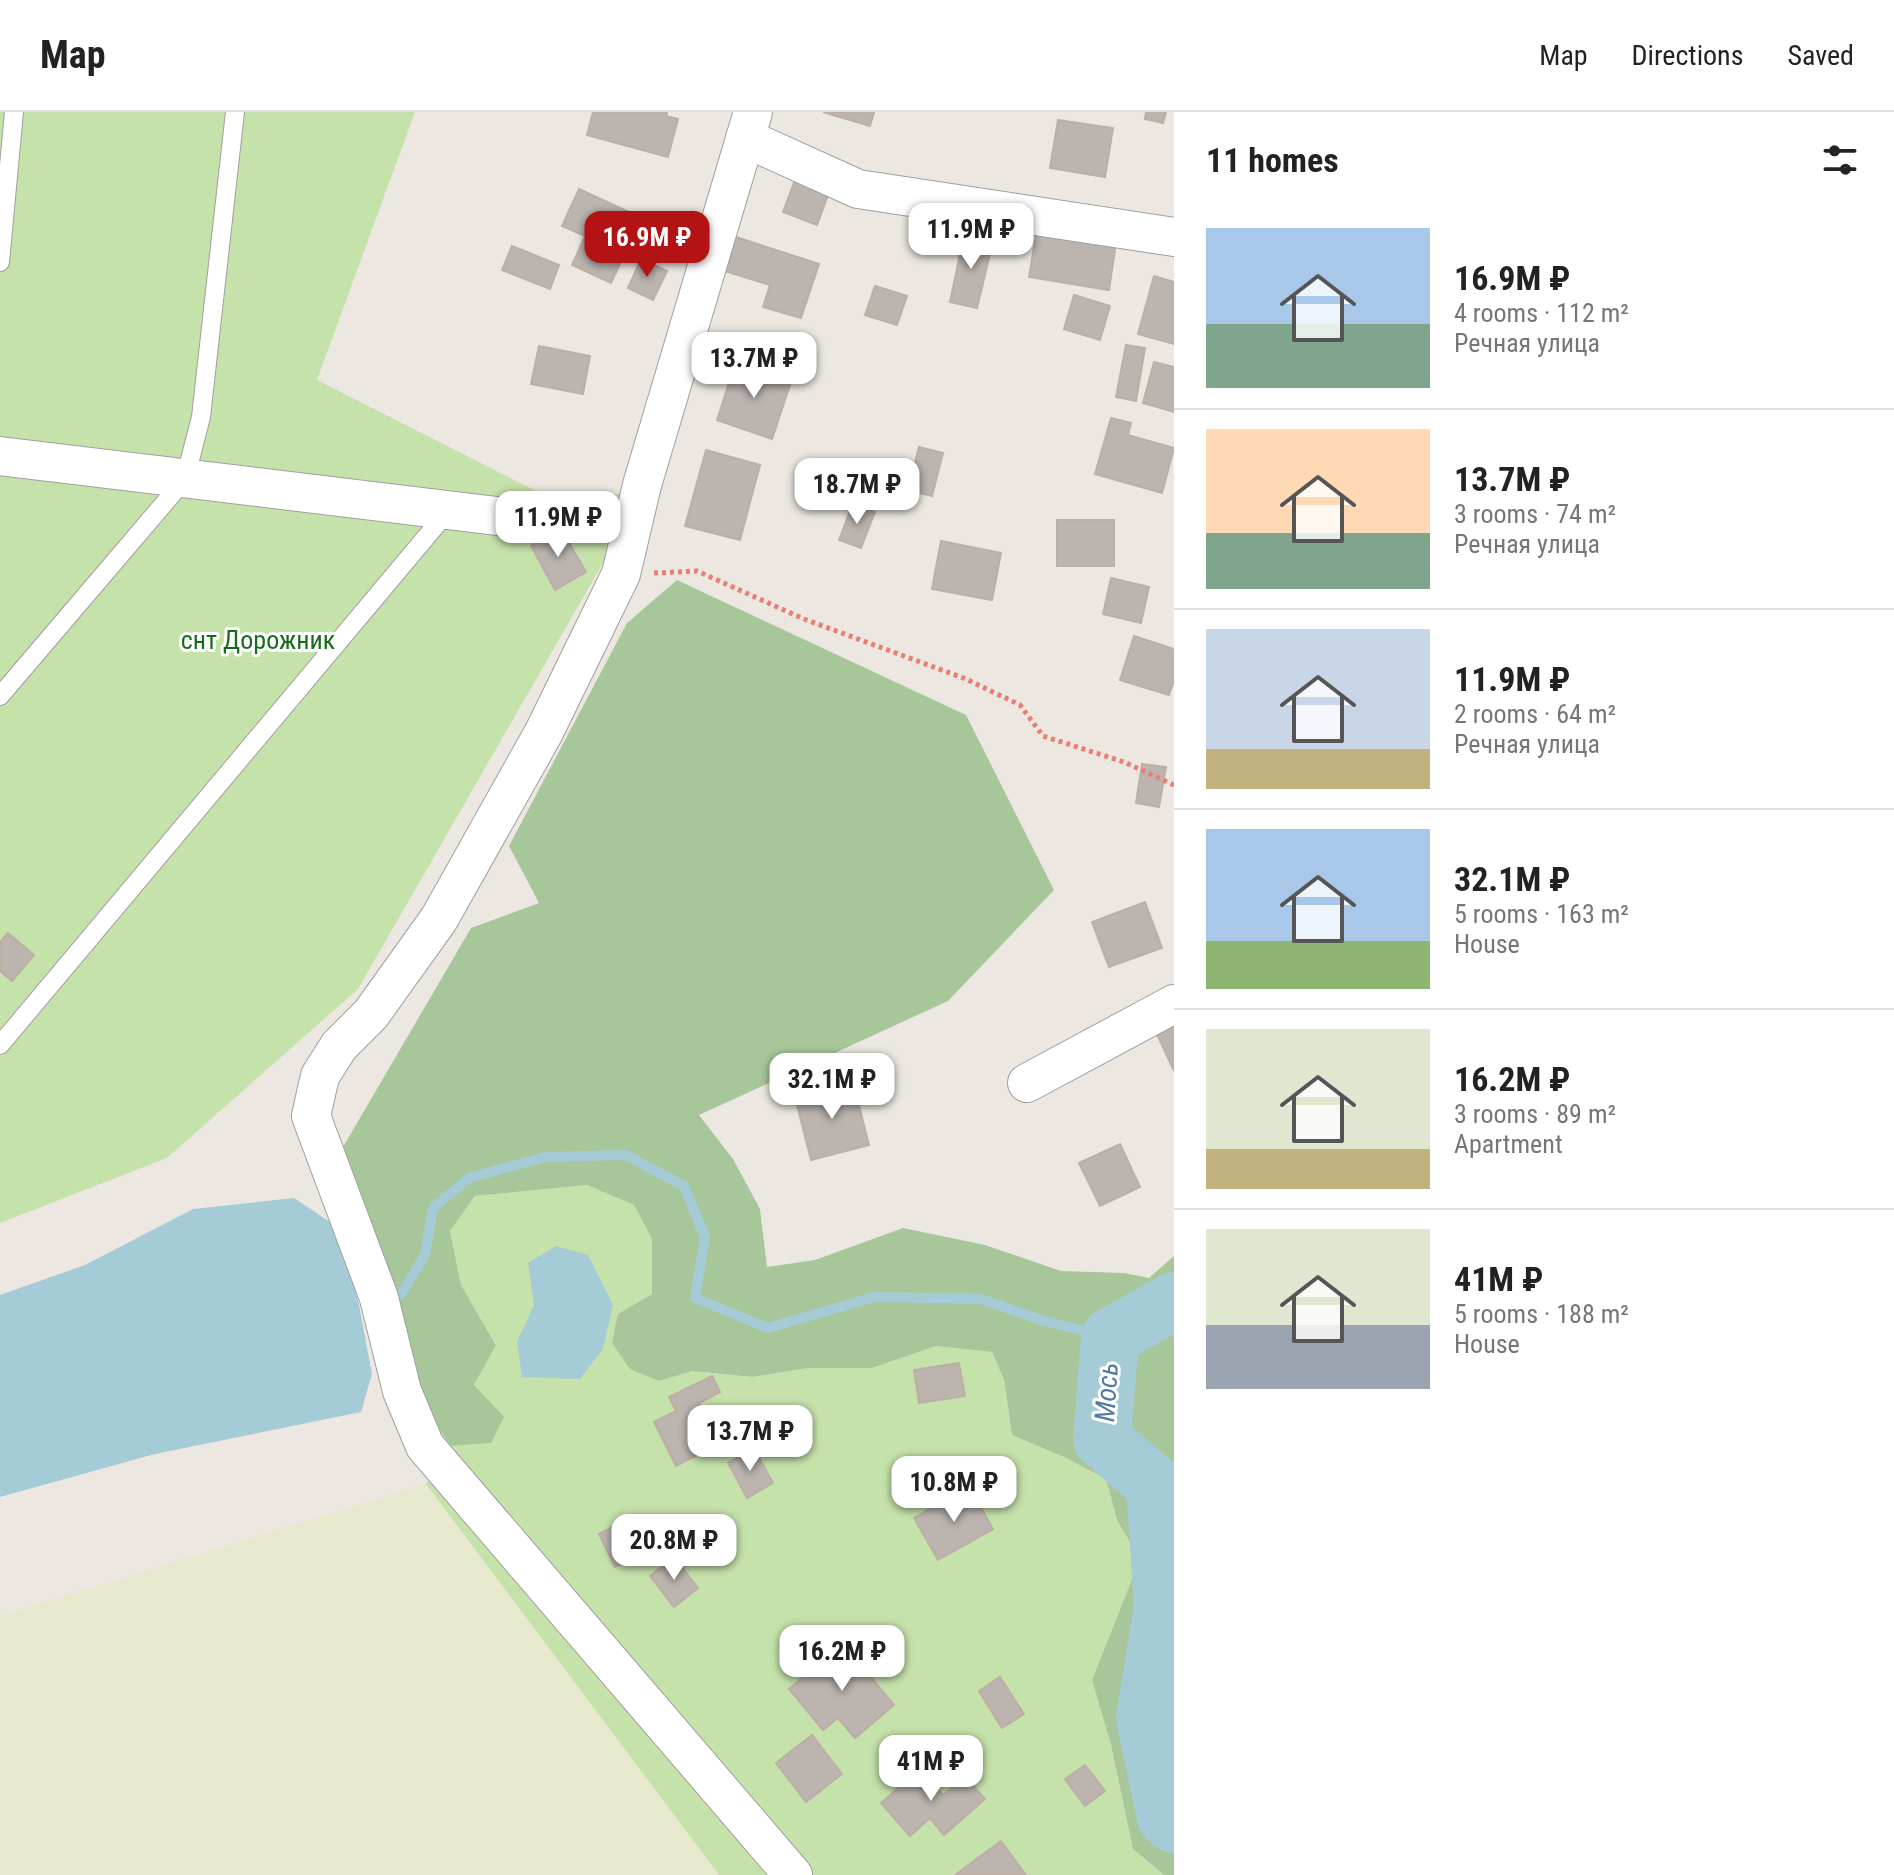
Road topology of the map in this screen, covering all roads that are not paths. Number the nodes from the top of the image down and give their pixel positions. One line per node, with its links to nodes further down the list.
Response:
1 (14, 112): 5 (lane)
2 (235, 112): 7 (lane)
3 (749, 125): 4 (street); 14 (street)
4 (1174, 237)
5 (0, 262)
6 (0, 456): 7 (street)
7 (185, 479): 8 (street); 10 (lane)
8 (448, 511): 9 (street); 12 (lane)
9 (505, 517)
10 (0, 696)
11 (1174, 1004): 13 (street)
12 (0, 1045)
13 (1027, 1083)
14 (793, 1875)

